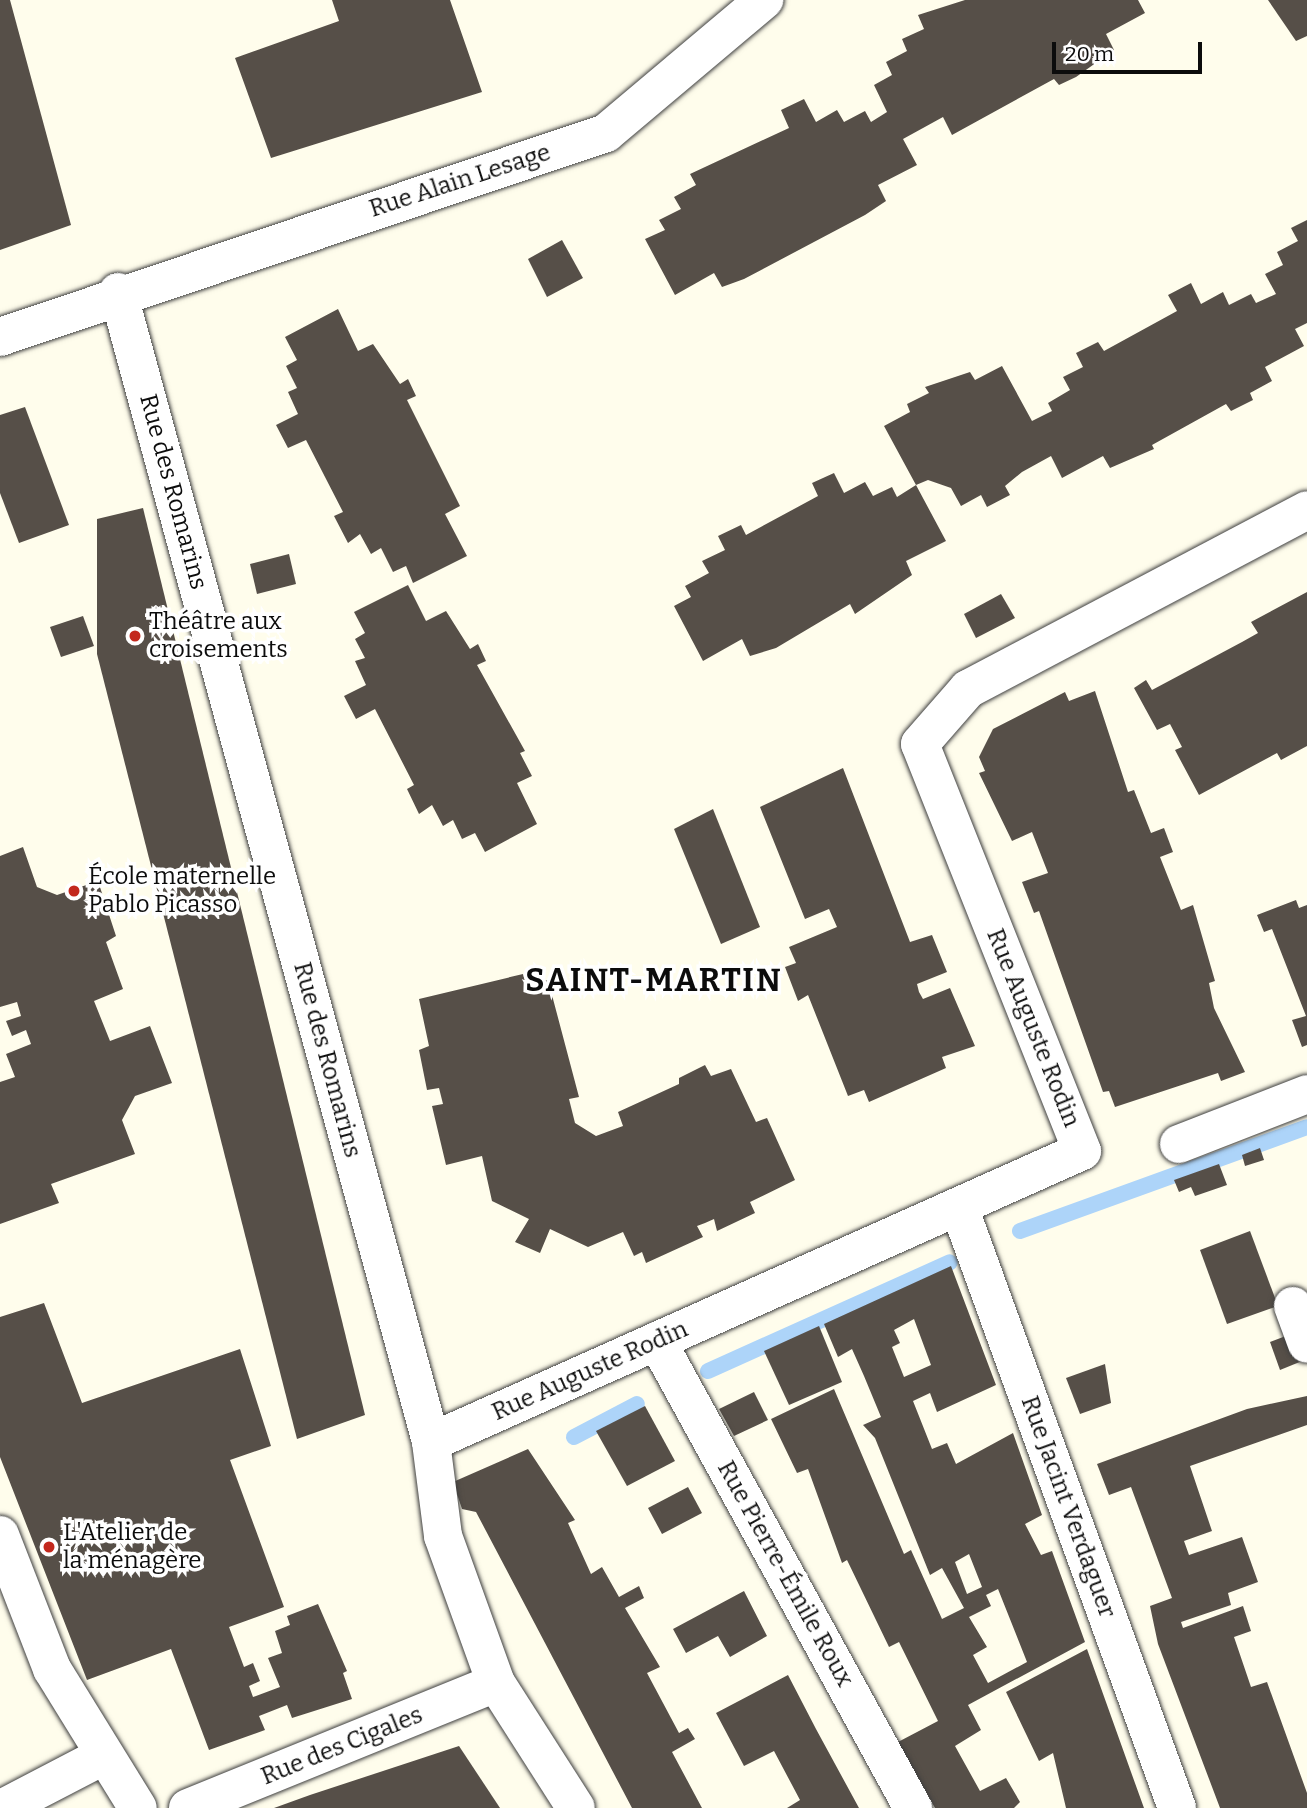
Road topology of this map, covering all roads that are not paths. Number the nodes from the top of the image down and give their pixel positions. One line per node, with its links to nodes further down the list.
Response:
1 (764, 0): 2 (street, Rue Alain Lesage)
2 (118, 292): 3 (street, Rue Alain Lesage); 11 (street, Rue des Romarins)
3 (0, 337)
4 (1307, 510): 7 (street, Rue Auguste Rodin)
5 (1307, 1094): 6 (street)
6 (1180, 1144)
7 (959, 1207): 9 (street, Rue Auguste Rodin); 20 (street, Rue Jacint Verdaguer)
8 (1293, 1306): 10 (street)
9 (657, 1341): 11 (street, Rue Auguste Rodin); 19 (street, Rue Pierre-Émile Roux)
10 (1307, 1344)
11 (431, 1442): 13 (street, Rue des Romarins)
12 (0, 1535): 14 (street)
13 (496, 1684): 17 (street, Rue des Cigales); 18 (street, Rue des Romarins)
14 (103, 1756): 15 (street); 16 (street)
15 (3, 1808)
16 (138, 1808)
17 (188, 1808)
18 (576, 1808)
19 (913, 1808)
20 (1177, 1808)

